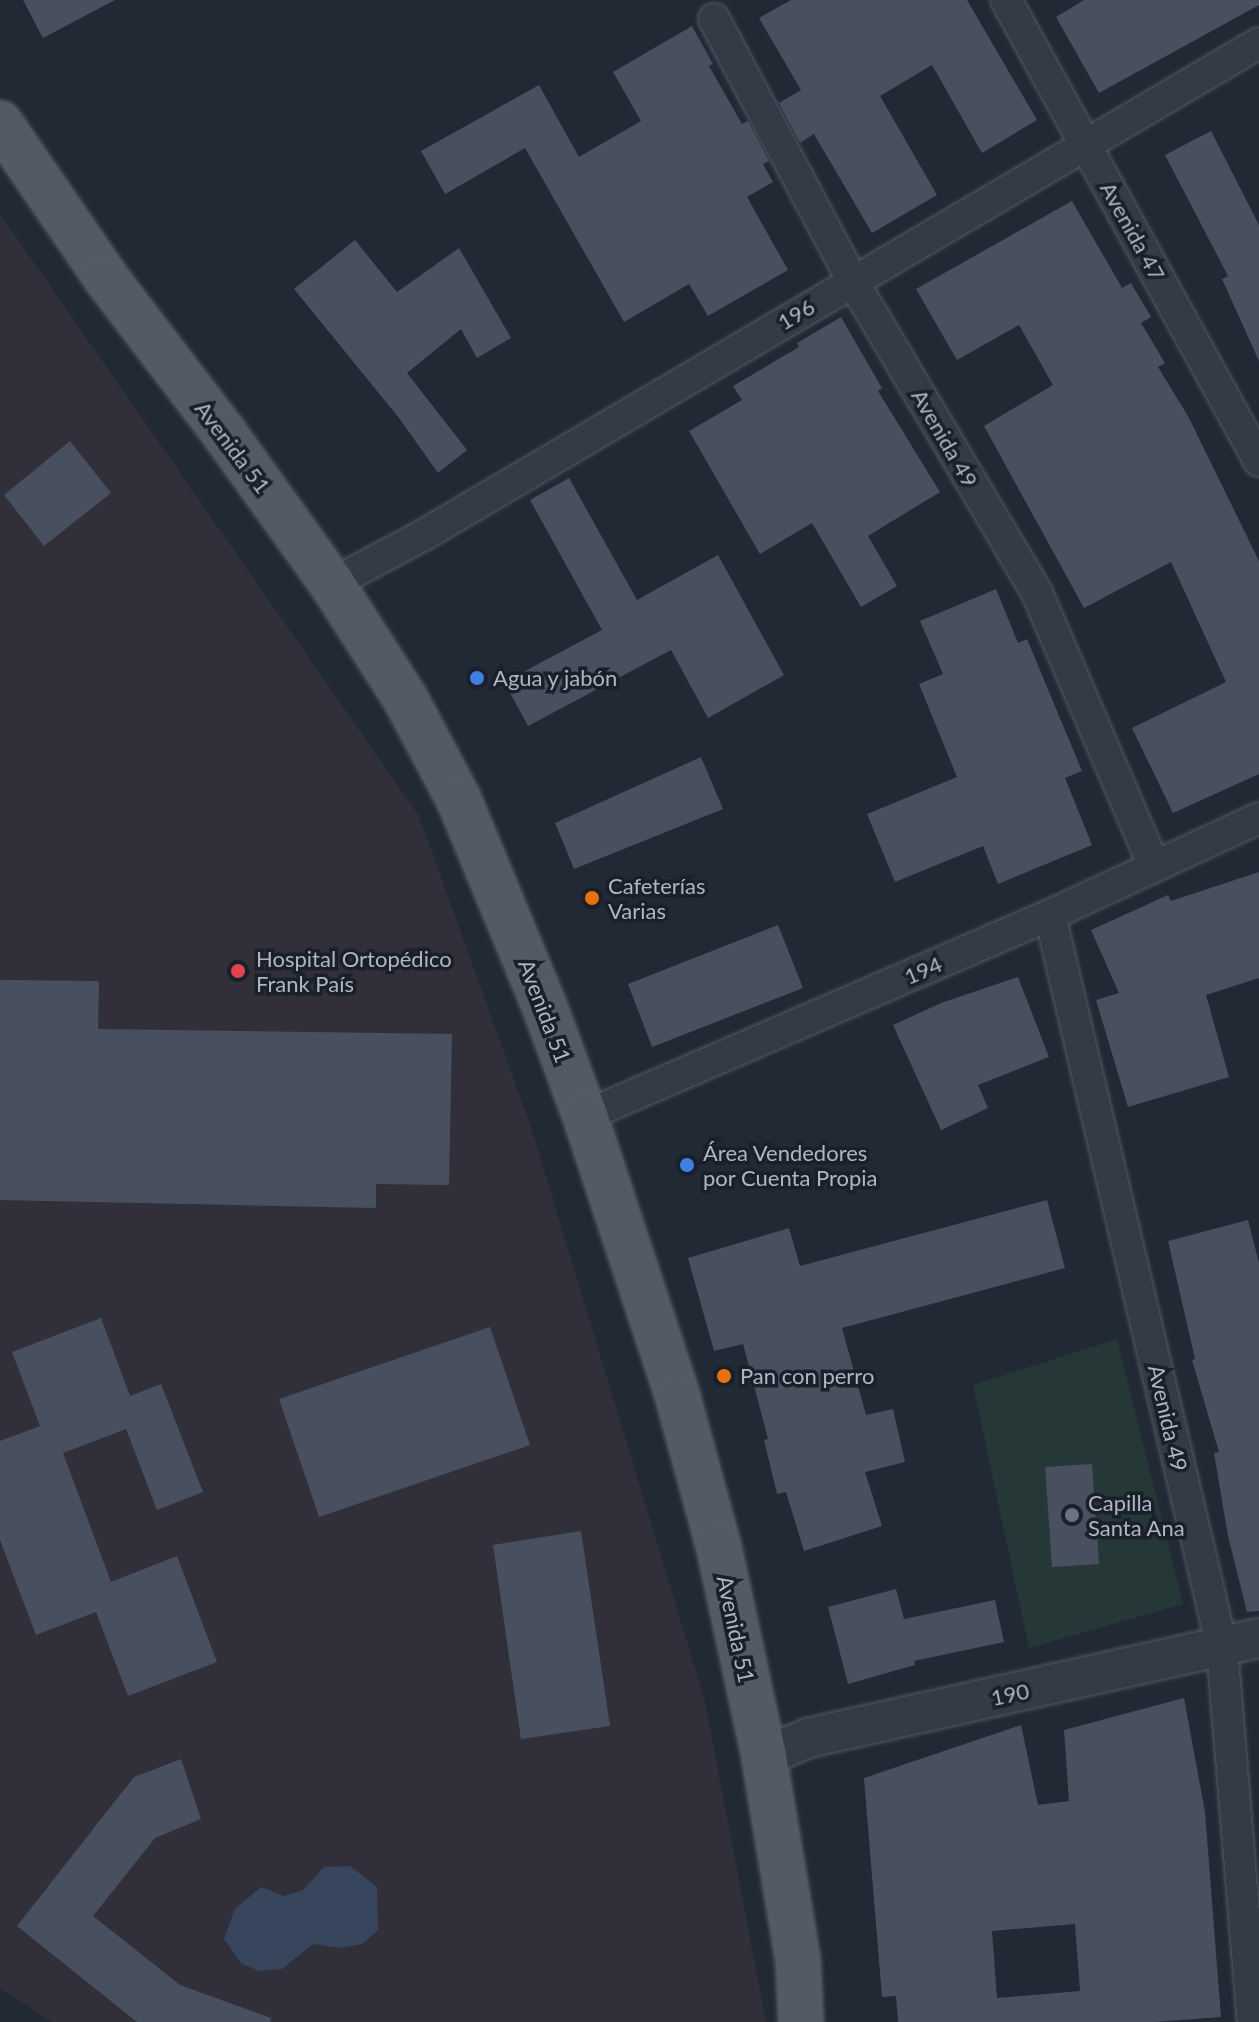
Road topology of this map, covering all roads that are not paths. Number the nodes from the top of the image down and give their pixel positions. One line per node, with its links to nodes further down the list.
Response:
1 (1006, 0): 5 (street, Avenida 47)
2 (714, 19): 6 (street, Avenida 49)
3 (1259, 43): 5 (street, 196)
4 (0, 123): 8 (main road, Avenida 51)
5 (1087, 148): 6 (street, 196); 7 (street, Avenida 47)
6 (852, 280): 8 (street, 196); 10 (street, Avenida 49)
7 (1259, 461)
8 (332, 584): 12 (main road, Avenida 51)
9 (1259, 818): 10 (street, 194)
10 (1154, 866): 11 (street, 194)
11 (1050, 915): 12 (street, 194); 14 (street, Avenida 49)
12 (585, 1116): 15 (main road, Avenida 51)
13 (1259, 1638): 14 (street, 190)
14 (1222, 1647): 15 (street, 190); 17 (street, Avenida 49)
15 (764, 1757): 16 (main road, Avenida 51)
16 (801, 2022)
17 (1253, 2022)

